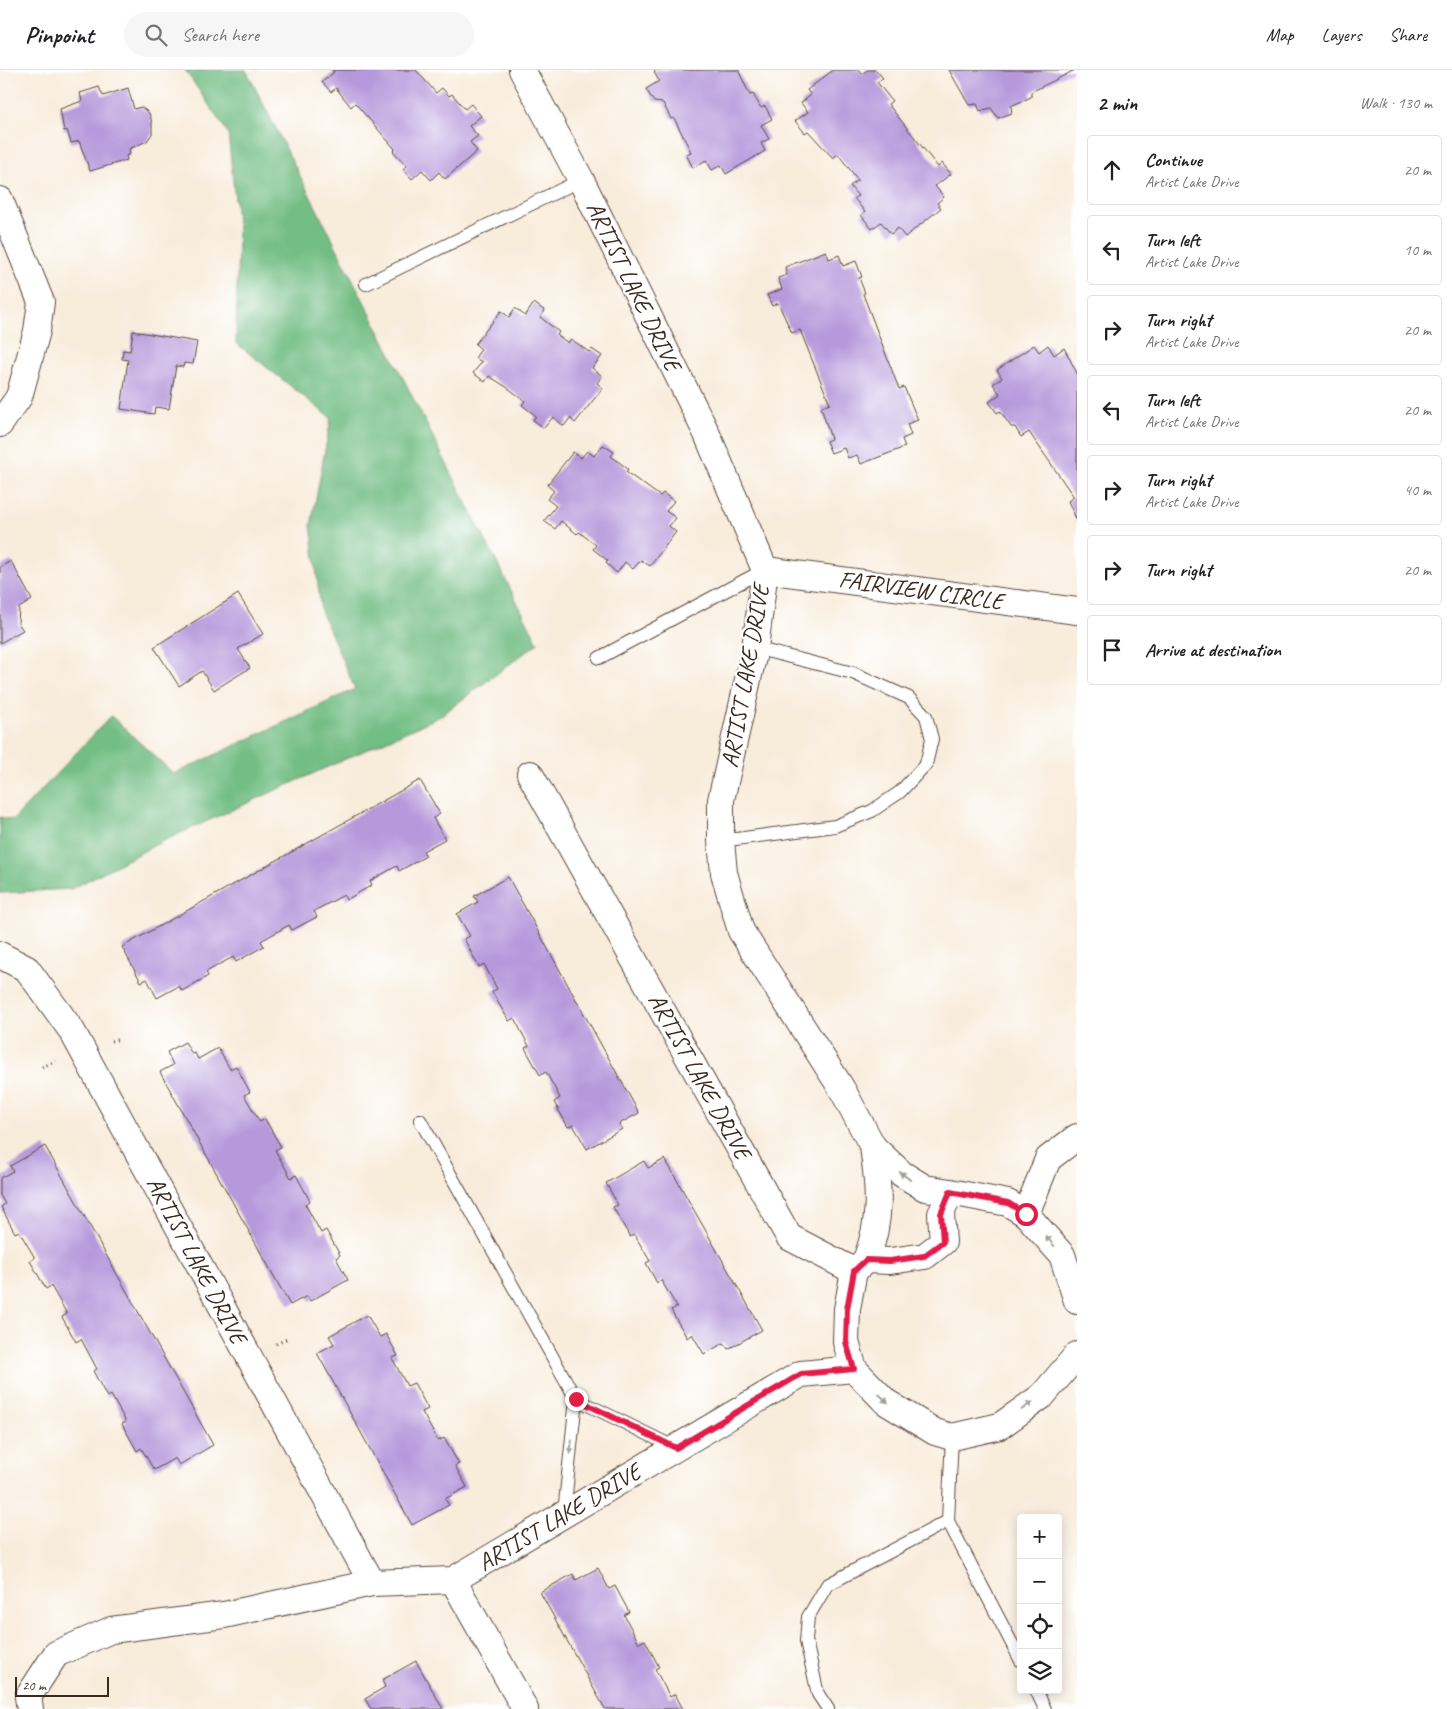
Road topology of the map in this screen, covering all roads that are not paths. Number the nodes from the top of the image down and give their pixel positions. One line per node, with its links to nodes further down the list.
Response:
1 (522, 70): 2 (street, ARTIST LAKE DRIVE)
2 (581, 180): 4 (lane); 6 (street, ARTIST LAKE DRIVE)
3 (0, 200): 5 (street)
4 (366, 284)
5 (0, 424)
6 (765, 570): 7 (street, FAIRVIEW CIRCLE); 8 (street, ARTIST LAKE DRIVE); 9 (lane)
7 (1077, 611)
8 (755, 648): 11 (street, ARTIST LAKE DRIVE); 11 (lane)
9 (599, 658)
10 (530, 774): 18 (street, ARTIST LAKE DRIVE)
11 (721, 841): 15 (street, ARTIST LAKE DRIVE)
12 (0, 955): 28 (street, ARTIST LAKE DRIVE)
13 (420, 1120): 22 (lane)
14 (1077, 1136): 17 (street)
15 (873, 1147): 16 (street, ARTIST LAKE DRIVE, one-way to 15); 18 (street, ARTIST LAKE DRIVE)
16 (950, 1192): 17 (street, ARTIST LAKE DRIVE); 18 (street, ARTIST LAKE DRIVE)
17 (1026, 1214): 19 (street, ARTIST LAKE DRIVE, one-way to 17)
18 (860, 1266): 21 (street, ARTIST LAKE DRIVE)
19 (1077, 1301)
20 (1077, 1355): 23 (street, one-way to 20)
21 (854, 1369): 23 (street, ARTIST LAKE DRIVE, one-way to 23); 24 (street, ARTIST LAKE DRIVE)
22 (576, 1399): 24 (lane); 25 (lane, one-way to 25)
23 (952, 1436): 26 (lane)
24 (676, 1448): 25 (street, ARTIST LAKE DRIVE)
25 (564, 1514): 27 (street, ARTIST LAKE DRIVE)
26 (948, 1521): 29 (lane); 33 (lane)
27 (453, 1580): 28 (street, ARTIST LAKE DRIVE); 32 (street, ARTIST LAKE DRIVE)
28 (372, 1584): 31 (street, ARTIST LAKE DRIVE)
29 (1017, 1653)
30 (1038, 1694): 34 (lane)
31 (30, 1709)
32 (525, 1709)
33 (828, 1709)
34 (1046, 1709)

